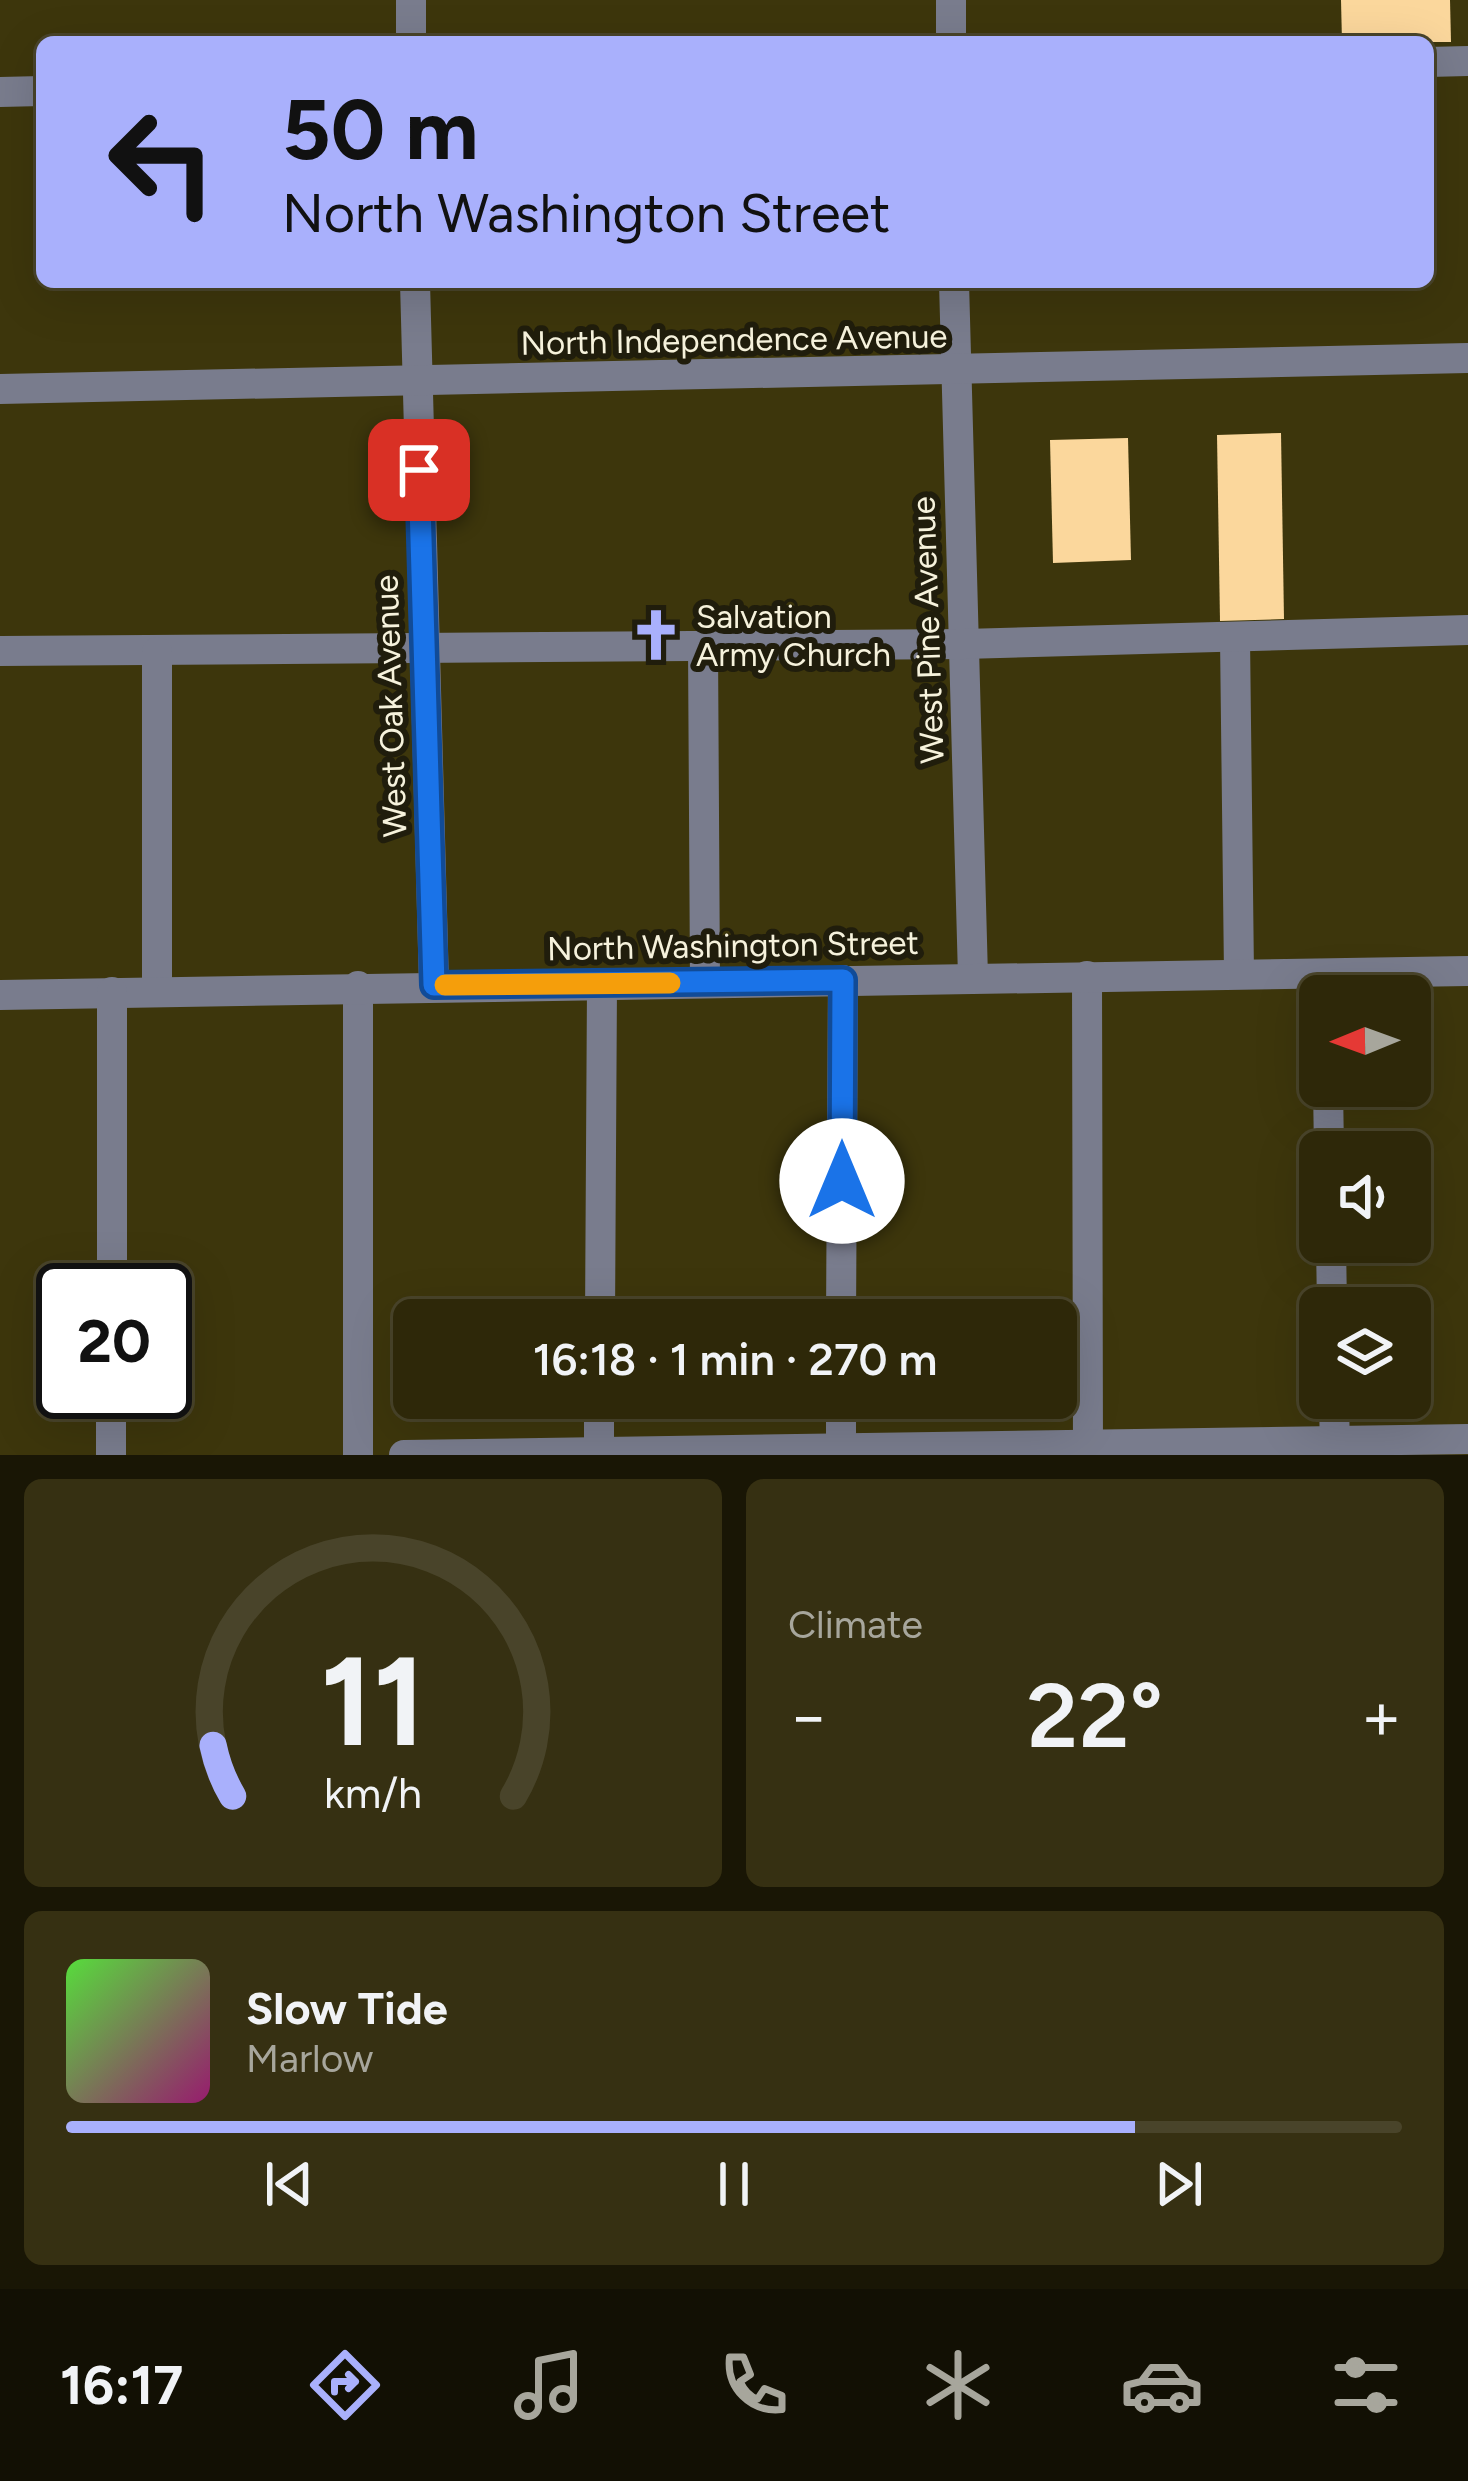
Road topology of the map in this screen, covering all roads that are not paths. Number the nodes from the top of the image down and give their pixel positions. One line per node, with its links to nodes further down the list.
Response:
1 (411, 0): 3 (street)
2 (951, 0): 4 (street)
3 (411, 36)
4 (951, 36)
5 (1434, 62): 6 (street)
6 (1468, 62)
7 (36, 91): 8 (street)
8 (0, 92)
9 (415, 288): 13 (street, West Oak Avenue)
10 (954, 288): 12 (street, West Pine Avenue)
11 (1468, 358): 12 (street, North Independence Avenue)
12 (956, 372): 13 (street, North Independence Avenue); 17 (street, West Pine Avenue)
13 (416, 380): 14 (street, North Independence Avenue); 19 (street, West Oak Avenue)
14 (0, 389)
15 (1468, 630): 16 (street)
16 (1235, 638): 17 (street); 23 (street)
17 (964, 644): 18 (street); 25 (street, West Pine Avenue)
18 (703, 645): 19 (street); 29 (street)
19 (424, 649): 21 (street); 30 (street, West Oak Avenue)
20 (0, 651): 21 (street)
21 (157, 652): 33 (street)
22 (1468, 971): 24 (street, North Washington Street)
23 (1240, 974): 26 (street, North Washington Street); 28 (street, North Washington Street)
24 (1424, 975)
25 (973, 976): 26 (street, North Washington Street); 27 (street, North Washington Street)
26 (1087, 976): 44 (street)
27 (843, 980): 29 (street, North Washington Street); 38 (street)
28 (1299, 981)
29 (706, 982): 31 (street, North Washington Street)
30 (434, 985): 31 (street, North Washington Street); 32 (street, North Washington Street)
31 (602, 985): 37 (street)
32 (358, 986): 33 (street, North Washington Street); 48 (street)
33 (157, 991): 34 (street, North Washington Street)
34 (112, 992): 35 (street, North Washington Street); 36 (street)
35 (0, 994)
36 (112, 1263)
37 (600, 1299)
38 (841, 1299)
39 (111, 1419): 47 (street)
40 (599, 1419): 46 (street)
41 (841, 1419): 45 (street)
42 (1468, 1439): 43 (street)
43 (1335, 1448): 44 (street)
44 (1088, 1450): 45 (street)
45 (841, 1453): 46 (street)
46 (599, 1454): 49 (street)
47 (111, 1455)
48 (358, 1455)
49 (404, 1455)

